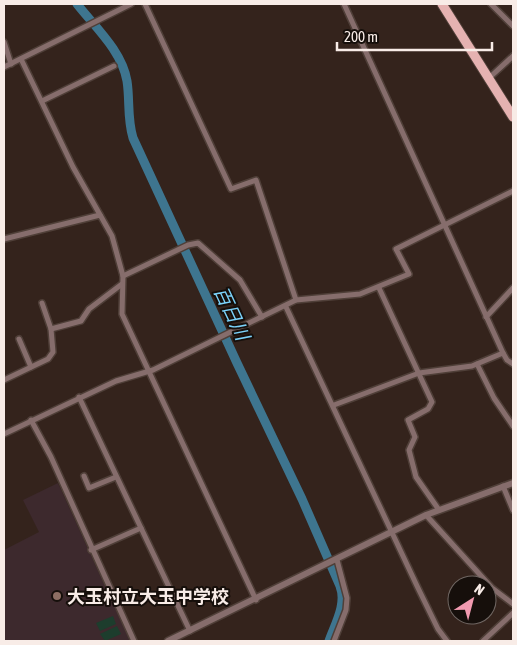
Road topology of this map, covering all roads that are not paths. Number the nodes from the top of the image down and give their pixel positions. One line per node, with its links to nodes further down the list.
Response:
1 (131, 4): 9 (street)
2 (146, 4): 24 (street)
3 (344, 4): 18 (street)
4 (442, 4): 13 (main road)
5 (490, 4): 6 (street)
6 (513, 26)
7 (4, 42): 10 (street)
8 (513, 56): 13 (street)
9 (22, 59): 10 (street); 14 (street)
10 (11, 64): 12 (street)
11 (114, 66): 14 (street)
12 (4, 67)
13 (489, 78): 15 (main road)
14 (42, 102): 17 (street)
15 (513, 117)
16 (513, 191): 18 (street)
17 (100, 215): 19 (street); 20 (street)
18 (446, 225): 22 (street); 28 (street)
19 (4, 239)
20 (123, 276): 21 (street); 27 (street)
21 (122, 284): 29 (street); 35 (street)
22 (379, 288): 24 (street); 36 (street)
23 (513, 288): 28 (street)
24 (296, 300): 26 (street)
25 (42, 303): 29 (street)
26 (286, 307): 27 (street); 39 (street)
27 (262, 317): 35 (street)
28 (486, 317): 31 (street)
29 (51, 329): 34 (street)
30 (19, 339): 34 (street)
31 (504, 353): 32 (street); 33 (street)
32 (476, 364): 36 (street); 41 (street)
33 (513, 364)
34 (31, 367): 37 (street)
35 (149, 371): 38 (street); 54 (street)
36 (418, 373): 39 (street); 47 (street)
37 (4, 380)
38 (79, 397): 40 (street); 44 (street)
39 (334, 405): 51 (street)
40 (31, 420): 42 (street); 52 (street)
41 (513, 426)
42 (4, 434)
43 (84, 476): 44 (street)
44 (116, 477): 50 (street)
45 (513, 483): 46 (street)
46 (503, 486): 47 (street); 48 (street)
47 (439, 510): 49 (street)
48 (513, 510)
49 (426, 515): 51 (street); 55 (street)
50 (141, 528): 52 (street); 57 (street)
51 (393, 532): 53 (street); 61 (street)
52 (91, 550): 58 (street)
53 (336, 560): 54 (street); 60 (street)
54 (256, 600): 57 (street)
55 (513, 604)
56 (513, 613): 62 (street)
57 (190, 631): 59 (street)
58 (134, 641)
59 (168, 641)
60 (334, 641)
61 (447, 641)
62 (483, 641)

